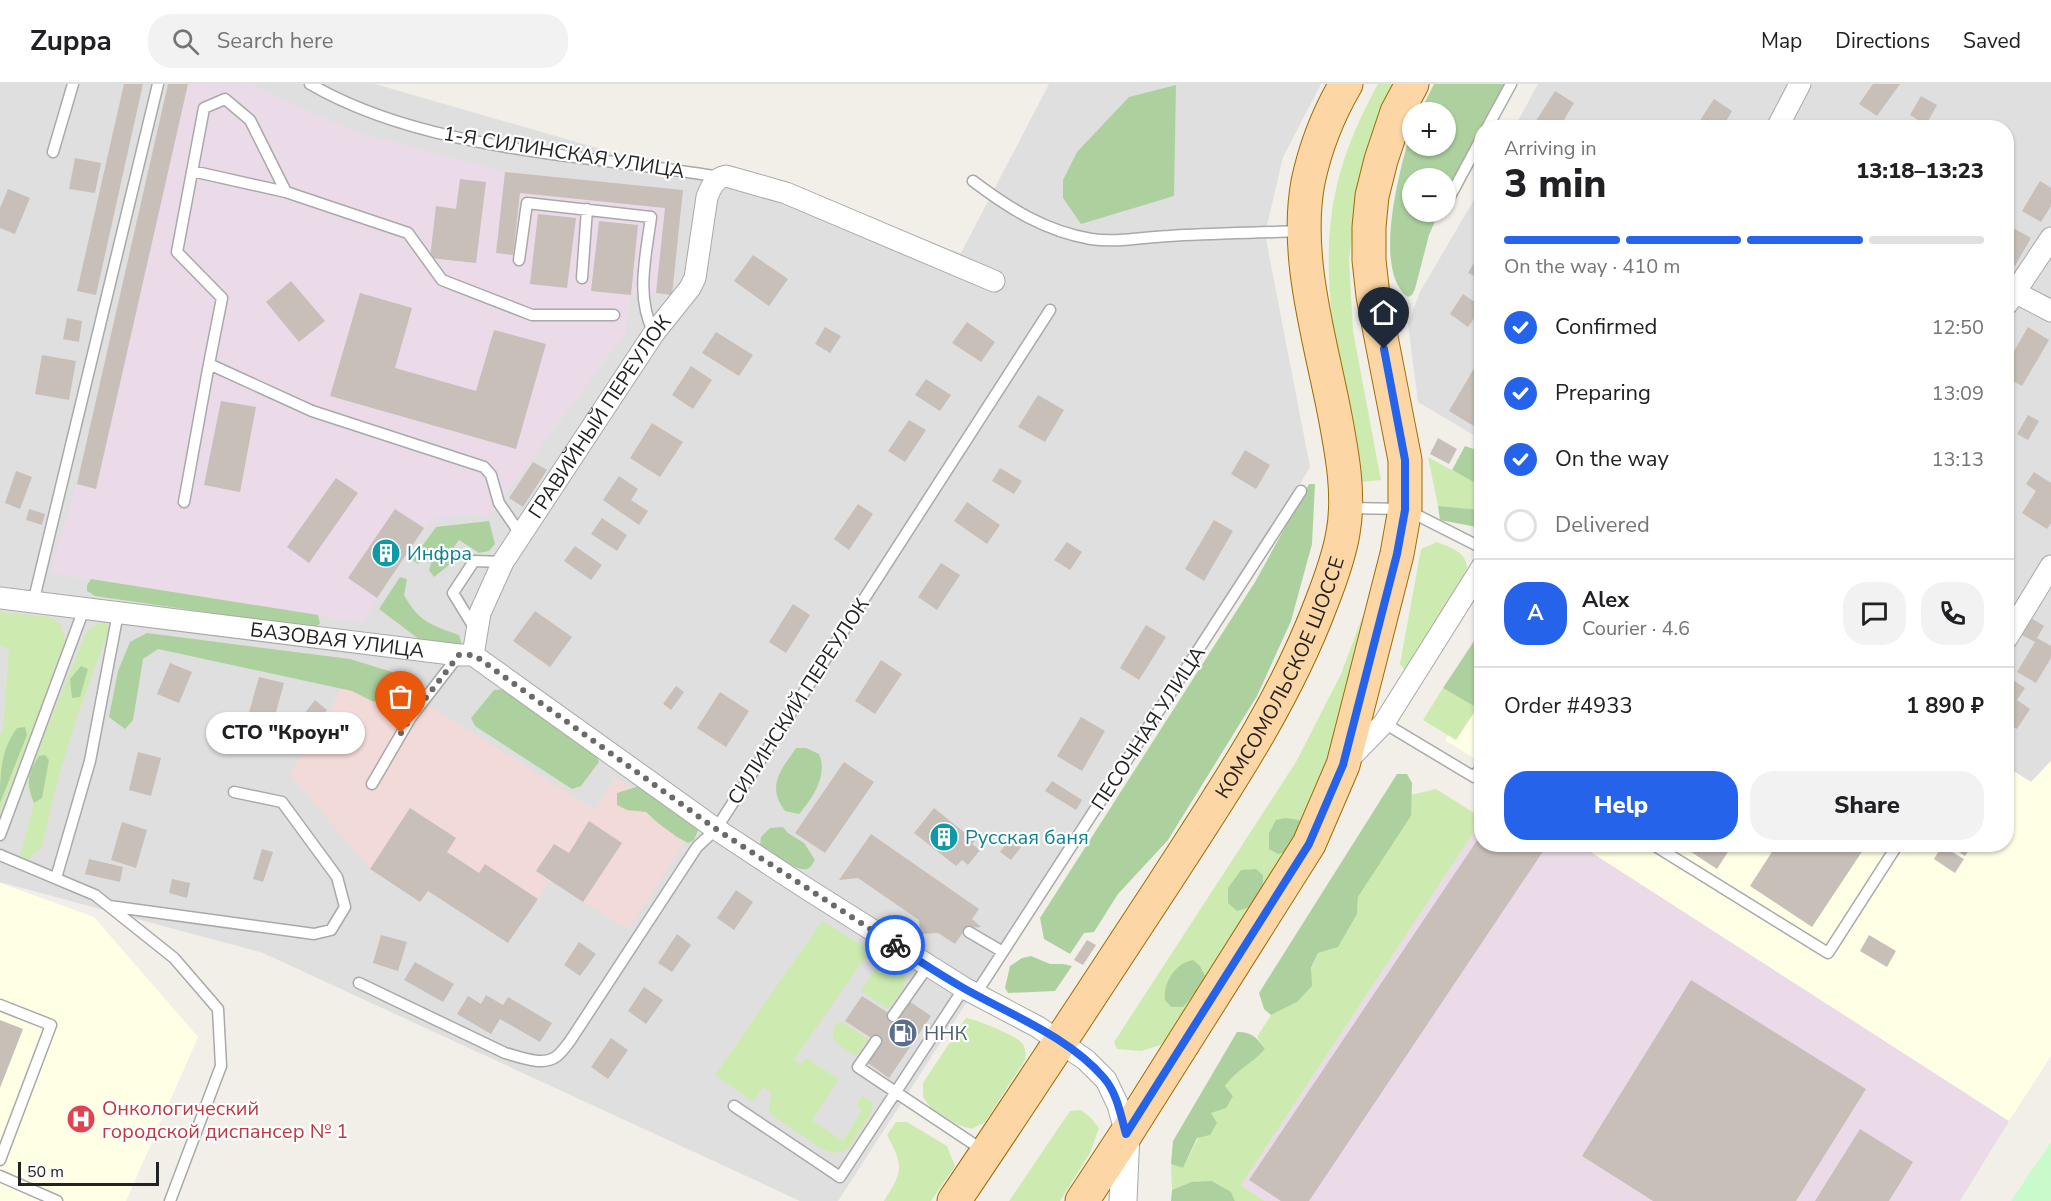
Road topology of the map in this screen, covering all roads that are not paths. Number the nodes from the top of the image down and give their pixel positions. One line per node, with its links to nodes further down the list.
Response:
1 (73, 84): 10 (lane)
2 (158, 84): 40 (lane)
3 (310, 84): 13 (lane, 1-Я СИЛИНСКАЯ УЛИЦА)
4 (1346, 84): 18 (main road, КОМСОМОЛЬСКОЕ ШОССЕ)
5 (1412, 84): 33 (main road)
6 (1511, 84): 8 (lane)
7 (1800, 84): 9 (street)
8 (1491, 120)
9 (1781, 120)
10 (53, 152)
11 (1474, 153): 15 (lane)
12 (192, 171): 16 (lane); 16 (lane); 29 (lane)
13 (719, 177): 22 (street); 28 (street, ГРАВИЙНЫЙ ПЕРЕУЛОК)
14 (973, 181): 18 (lane)
15 (1456, 190)
16 (286, 192): 27 (lane)
17 (587, 209): 20 (lane); 21 (lane); 28 (lane)
18 (1305, 231): 32 (main road, КОМСОМОЛЬСКОЕ ШОССЕ)
19 (2051, 238): 23 (street)
20 (519, 260)
21 (582, 278)
22 (994, 281)
23 (2014, 289)
24 (2014, 297): 26 (street)
25 (1050, 310): 51 (lane, СИЛИНСКИЙ ПЕРЕУЛОК)
26 (2051, 311)
27 (615, 315)
28 (654, 333): 34 (street, ГРАВИЙНЫЙ ПЕРЕУЛОК)
29 (209, 364): 31 (lane); 34 (lane)
30 (1301, 491): 59 (lane, ПЕСОЧНАЯ УЛИЦА)
31 (184, 502)
32 (1344, 508): 33 (lane); 66 (main road, КОМСОМОЛЬСКОЕ ШОССЕ)
33 (1405, 510): 35 (lane); 47 (main road)
34 (520, 535): 36 (street, ГРАВИЙНЫЙ ПЕРЕУЛОК)
35 (1474, 544)
36 (503, 562): 44 (street, ГРАВИЙНЫЙ ПЕРЕУЛОК); 44 (lane)
37 (2051, 566): 43 (street)
38 (1474, 580): 46 (street)
39 (0, 598): 40 (street, БАЗОВАЯ УЛИЦА)
40 (33, 603): 41 (street, БАЗОВАЯ УЛИЦА)
41 (84, 609): 42 (street, БАЗОВАЯ УЛИЦА); 52 (lane)
42 (118, 613): 45 (street, БАЗОВАЯ УЛИЦА); 56 (lane)
43 (2014, 627)
44 (477, 633): 45 (street, ГРАВИЙНЫЙ ПЕРЕУЛОК)
45 (466, 655): 49 (lane); 51 (street, БАЗОВАЯ УЛИЦА)
46 (1384, 723): 47 (street); 48 (lane)
47 (1343, 765): 69 (main road)
48 (1474, 777)
49 (372, 784)
50 (234, 792): 57 (lane)
51 (716, 829): 60 (street, БАЗОВАЯ УЛИЦА); 61 (lane, СИЛИНСКИЙ ПЕРЕУЛОК)
52 (0, 835)
53 (1665, 852): 54 (lane)
54 (1893, 852)
55 (0, 855): 56 (lane)
56 (56, 878): 57 (lane)
57 (109, 906): 74 (lane)
58 (969, 932): 59 (lane)
59 (1003, 952): 62 (lane, ПЕСОЧНАЯ УЛИЦА)
60 (927, 966): 62 (street, БАЗОВАЯ УЛИЦА); 64 (lane)
61 (359, 984)
62 (970, 992): 66 (street, БАЗОВАЯ УЛИЦА); 67 (lane, ПЕСОЧНАЯ УЛИЦА)
63 (0, 1005): 71 (lane)
64 (893, 1016)
65 (876, 1041): 67 (lane)
66 (1061, 1042): 69 (street, БАЗОВАЯ УЛИЦА); 70 (main road, КОМСОМОЛЬСКОЕ ШОССЕ)
67 (896, 1093): 68 (lane, ПЕСОЧНАЯ УЛИЦА); 70 (lane)
68 (734, 1106)
69 (1126, 1134): 76 (main road); 77 (street, БАЗОВАЯ УЛИЦА)
70 (987, 1153): 75 (main road, КОМСОМОЛЬСКОЕ ШОССЕ)
71 (0, 1160)
72 (0, 1176): 73 (lane)
73 (57, 1201)
74 (170, 1201)
75 (954, 1201)
76 (1082, 1201)
77 (1123, 1201)

